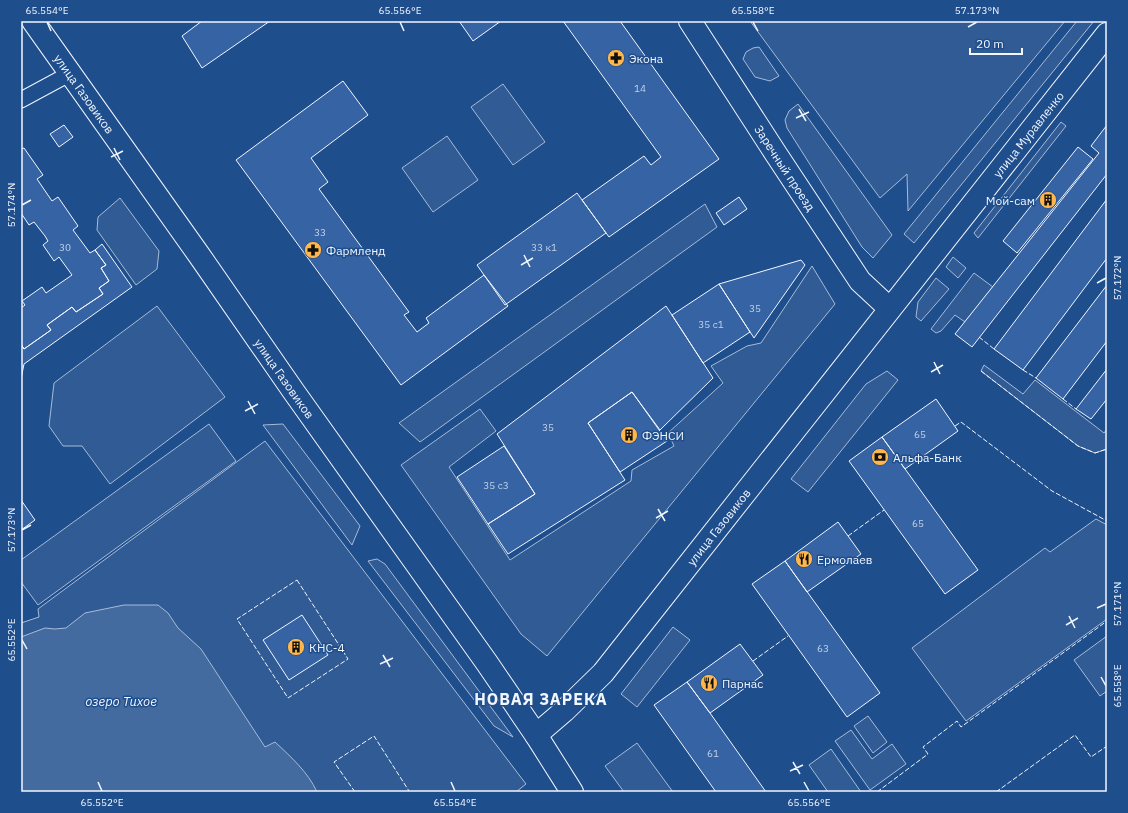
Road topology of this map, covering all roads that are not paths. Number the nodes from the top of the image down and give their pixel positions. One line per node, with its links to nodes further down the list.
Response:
1 (33, 21): 4 (main road, улица Газовиков)
2 (690, 21): 6 (main road, Заречный проезд)
3 (1107, 34): 6 (main road, улица Муравленко)
4 (71, 73): 5 (street); 7 (main road, улица Газовиков)
5 (21, 100)
6 (889, 308): 7 (main road, улица Газовиков)
7 (536, 734): 8 (main road, улица Газовиков)
8 (572, 792)

